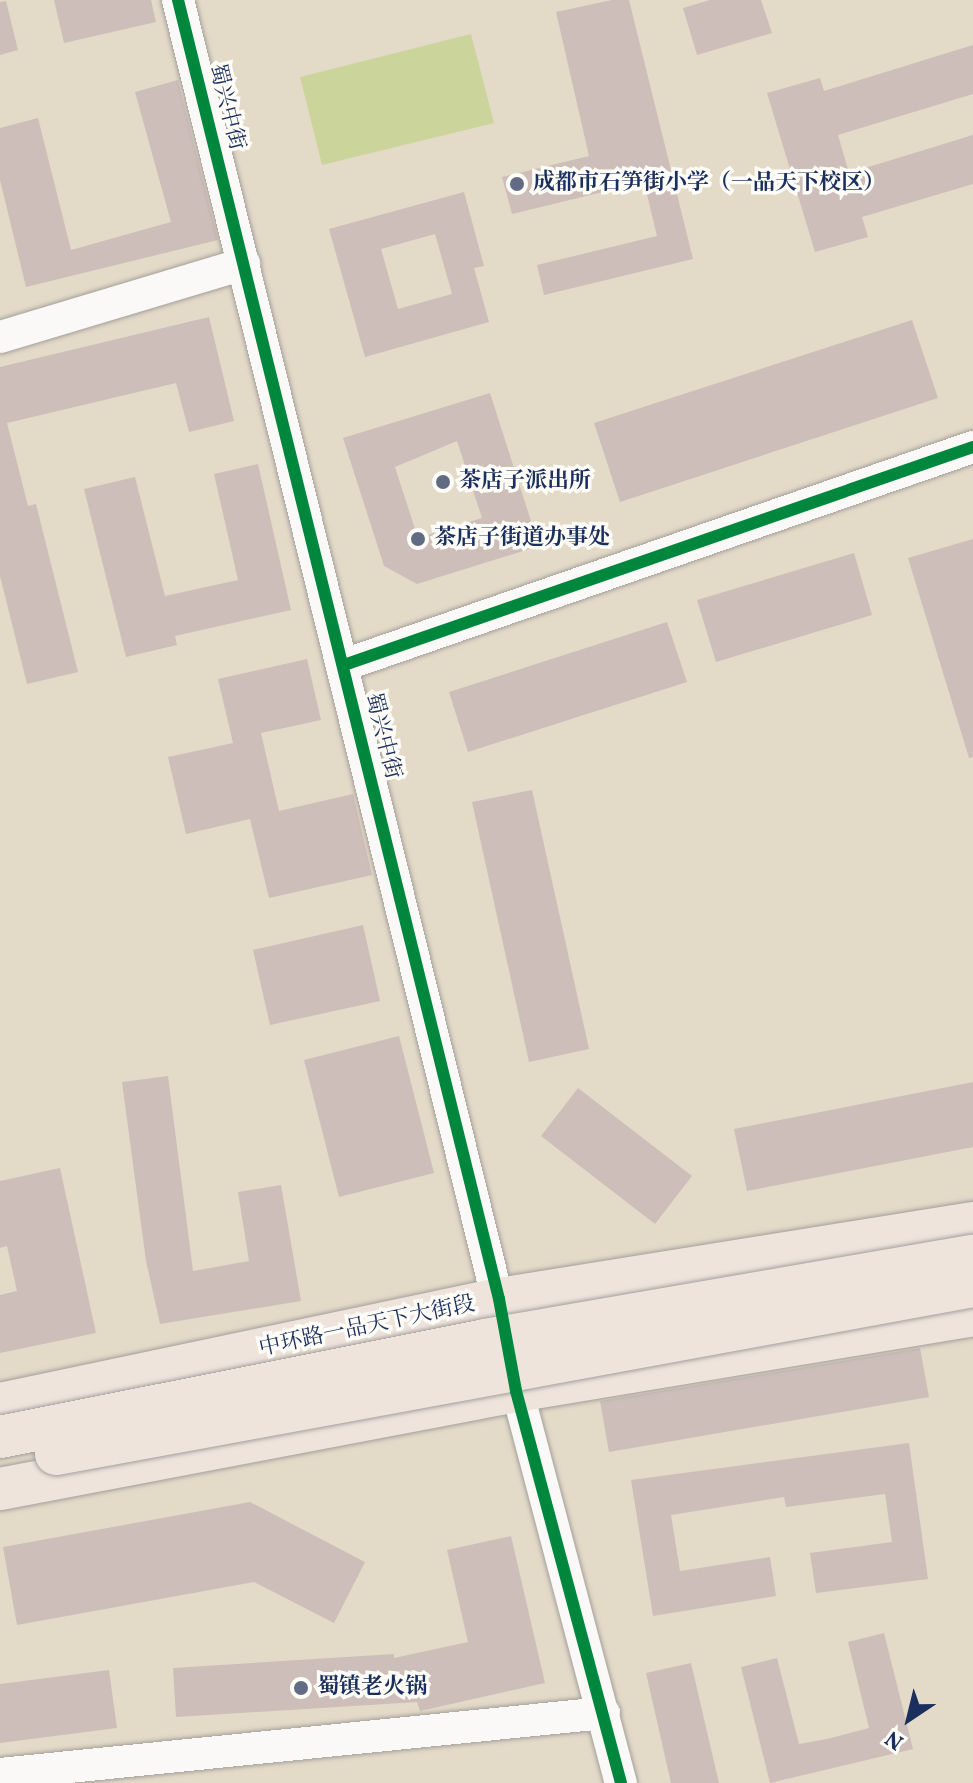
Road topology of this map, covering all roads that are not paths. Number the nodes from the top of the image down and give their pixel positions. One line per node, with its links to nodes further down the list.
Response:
1 (178, 0): 2 (street, 蜀兴中街)
2 (244, 264): 3 (street); 5 (street, 蜀兴中街)
3 (0, 337)
4 (973, 447): 5 (street)
5 (344, 665): 9 (street, 蜀兴中街)
6 (973, 1223): 9 (main road, 中环路一品天下大街段)
7 (973, 1256): 13 (main road, bridge)
8 (973, 1286): 14 (main road, bridge)
9 (499, 1299): 11 (street, 蜀兴中街); 12 (main road, 中环路一品天下大街段)
10 (973, 1315): 11 (main road)
11 (516, 1391): 15 (main road); 16 (street, 蜀兴中街)
12 (0, 1404)
13 (0, 1437)
14 (0, 1465)
15 (0, 1489)
16 (604, 1713): 17 (street); 18 (street, 蜀兴中街)
17 (0, 1774)
18 (621, 1783)

